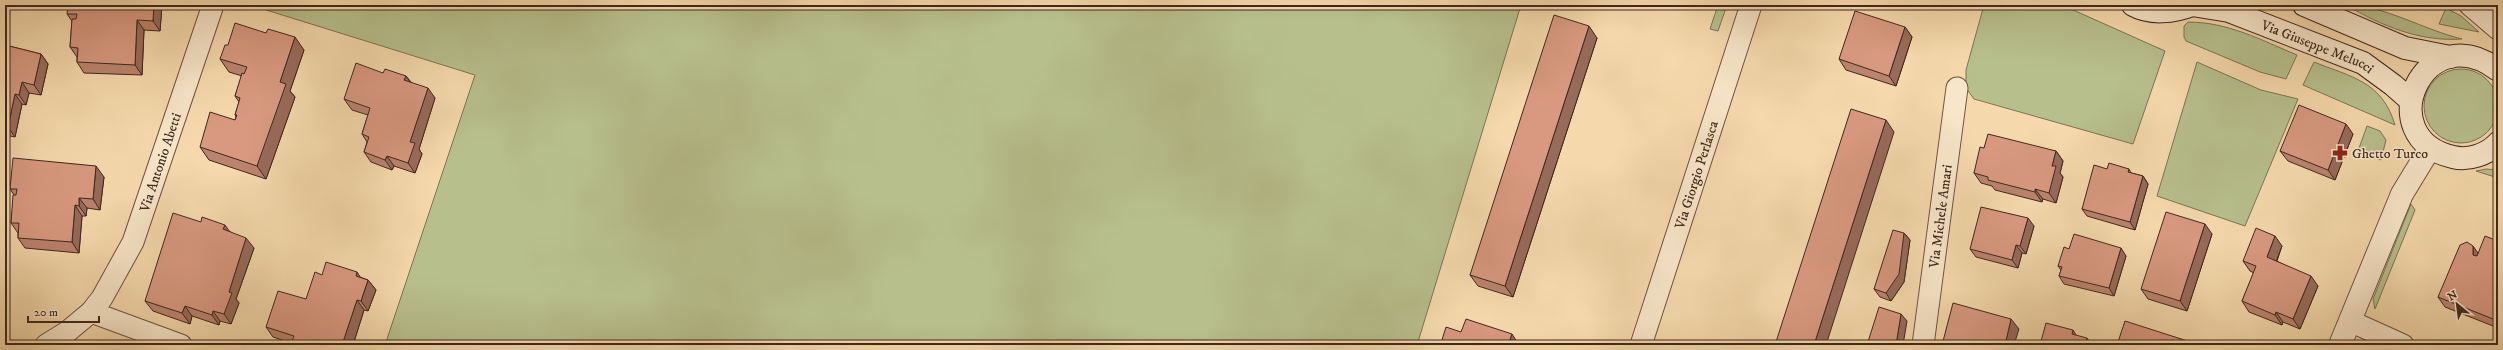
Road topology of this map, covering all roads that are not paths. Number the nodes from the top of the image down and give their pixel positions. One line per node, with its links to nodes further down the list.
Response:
1 (213, 5): 15 (street, Via Antonio Abetti)
2 (1751, 5): 19 (street, Via Giorgio Perlasca)
3 (2133, 5): 4 (main road)
4 (2192, 5): 12 (main road, Via Giuseppe Melucci)
5 (2304, 5): 7 (main road)
6 (2470, 5): 8 (street)
7 (2338, 13): 9 (main road)
8 (2498, 28)
9 (2450, 57): 10 (main road); 12 (main road)
10 (2498, 70)
11 (1957, 88): 20 (street, Via Michele Amari)
12 (2410, 100): 14 (main road)
13 (2497, 145): 14 (main road)
14 (2430, 148): 16 (main road)
15 (90, 312): 17 (street, Via Antonio Abetti); 18 (street)
16 (2350, 321): 21 (main road); 22 (street)
17 (46, 345)
18 (181, 345)
19 (1641, 345)
20 (1923, 345)
21 (2340, 345)
22 (2403, 345)

